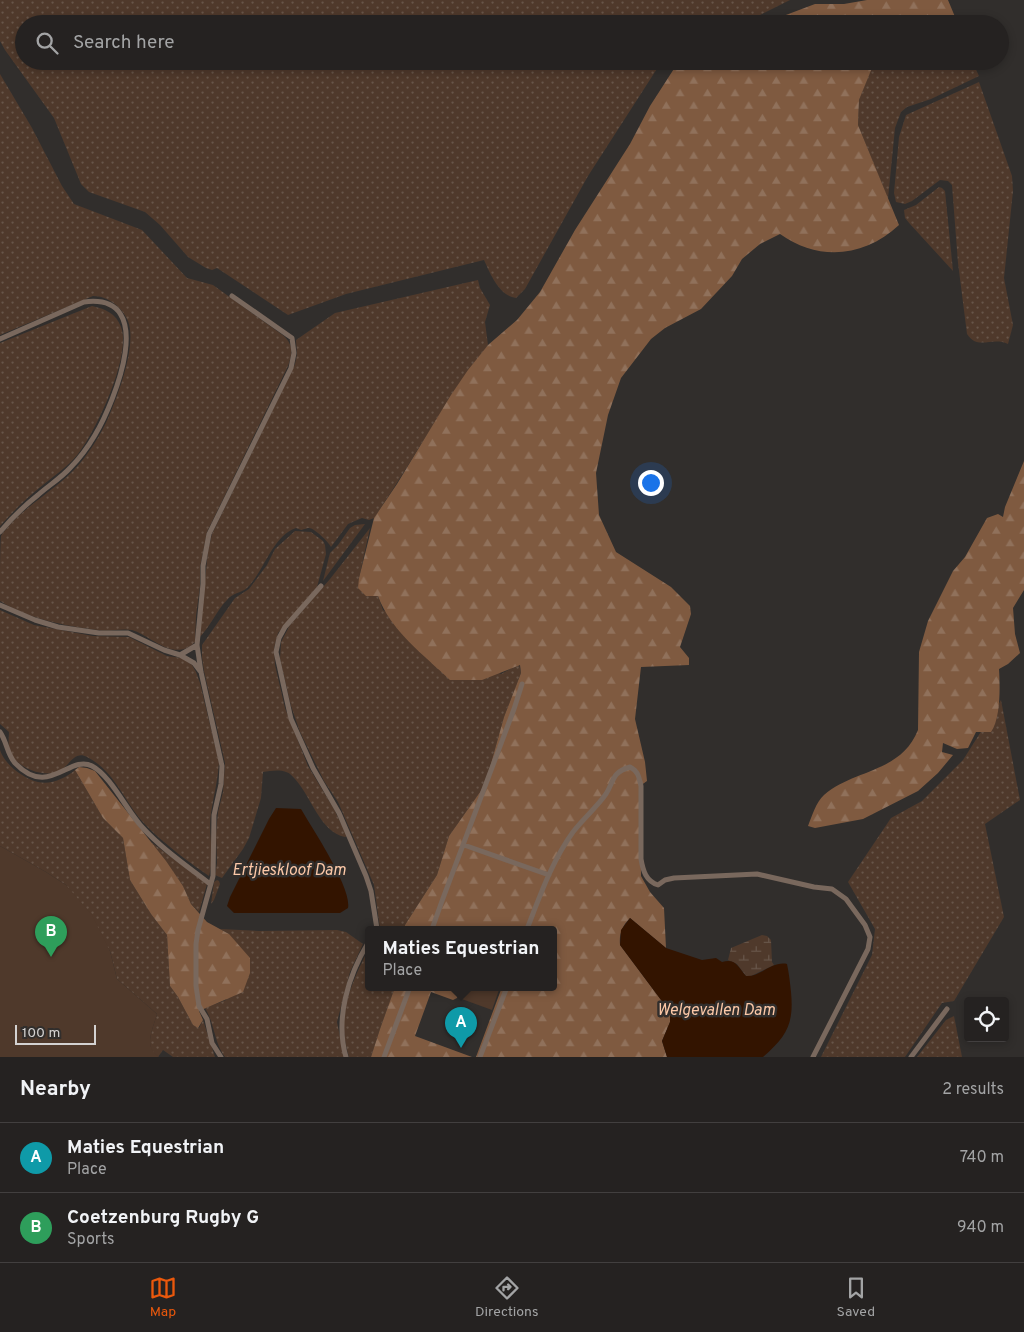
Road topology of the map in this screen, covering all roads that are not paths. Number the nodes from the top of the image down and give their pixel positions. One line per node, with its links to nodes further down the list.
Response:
1 (232, 296): 6 (street)
2 (0, 339): 3 (street)
3 (0, 532)
4 (321, 586): 14 (street)
5 (0, 605): 7 (street)
6 (197, 644): 7 (street); 8 (street)
7 (180, 654): 8 (street)
8 (201, 672): 13 (street)
9 (522, 684): 11 (street)
10 (0, 732): 13 (street)
11 (464, 845): 12 (street); 15 (street)
12 (549, 875): 16 (street); 25 (street)
13 (210, 884): 21 (street)
14 (377, 926)
15 (433, 926)
16 (528, 926)
17 (365, 950): 22 (street)
18 (409, 991): 23 (street)
19 (505, 991): 24 (street)
20 (947, 1009): 26 (street)
21 (221, 1057)
22 (346, 1057)
23 (384, 1057)
24 (480, 1057)
25 (813, 1057)
26 (911, 1057)

